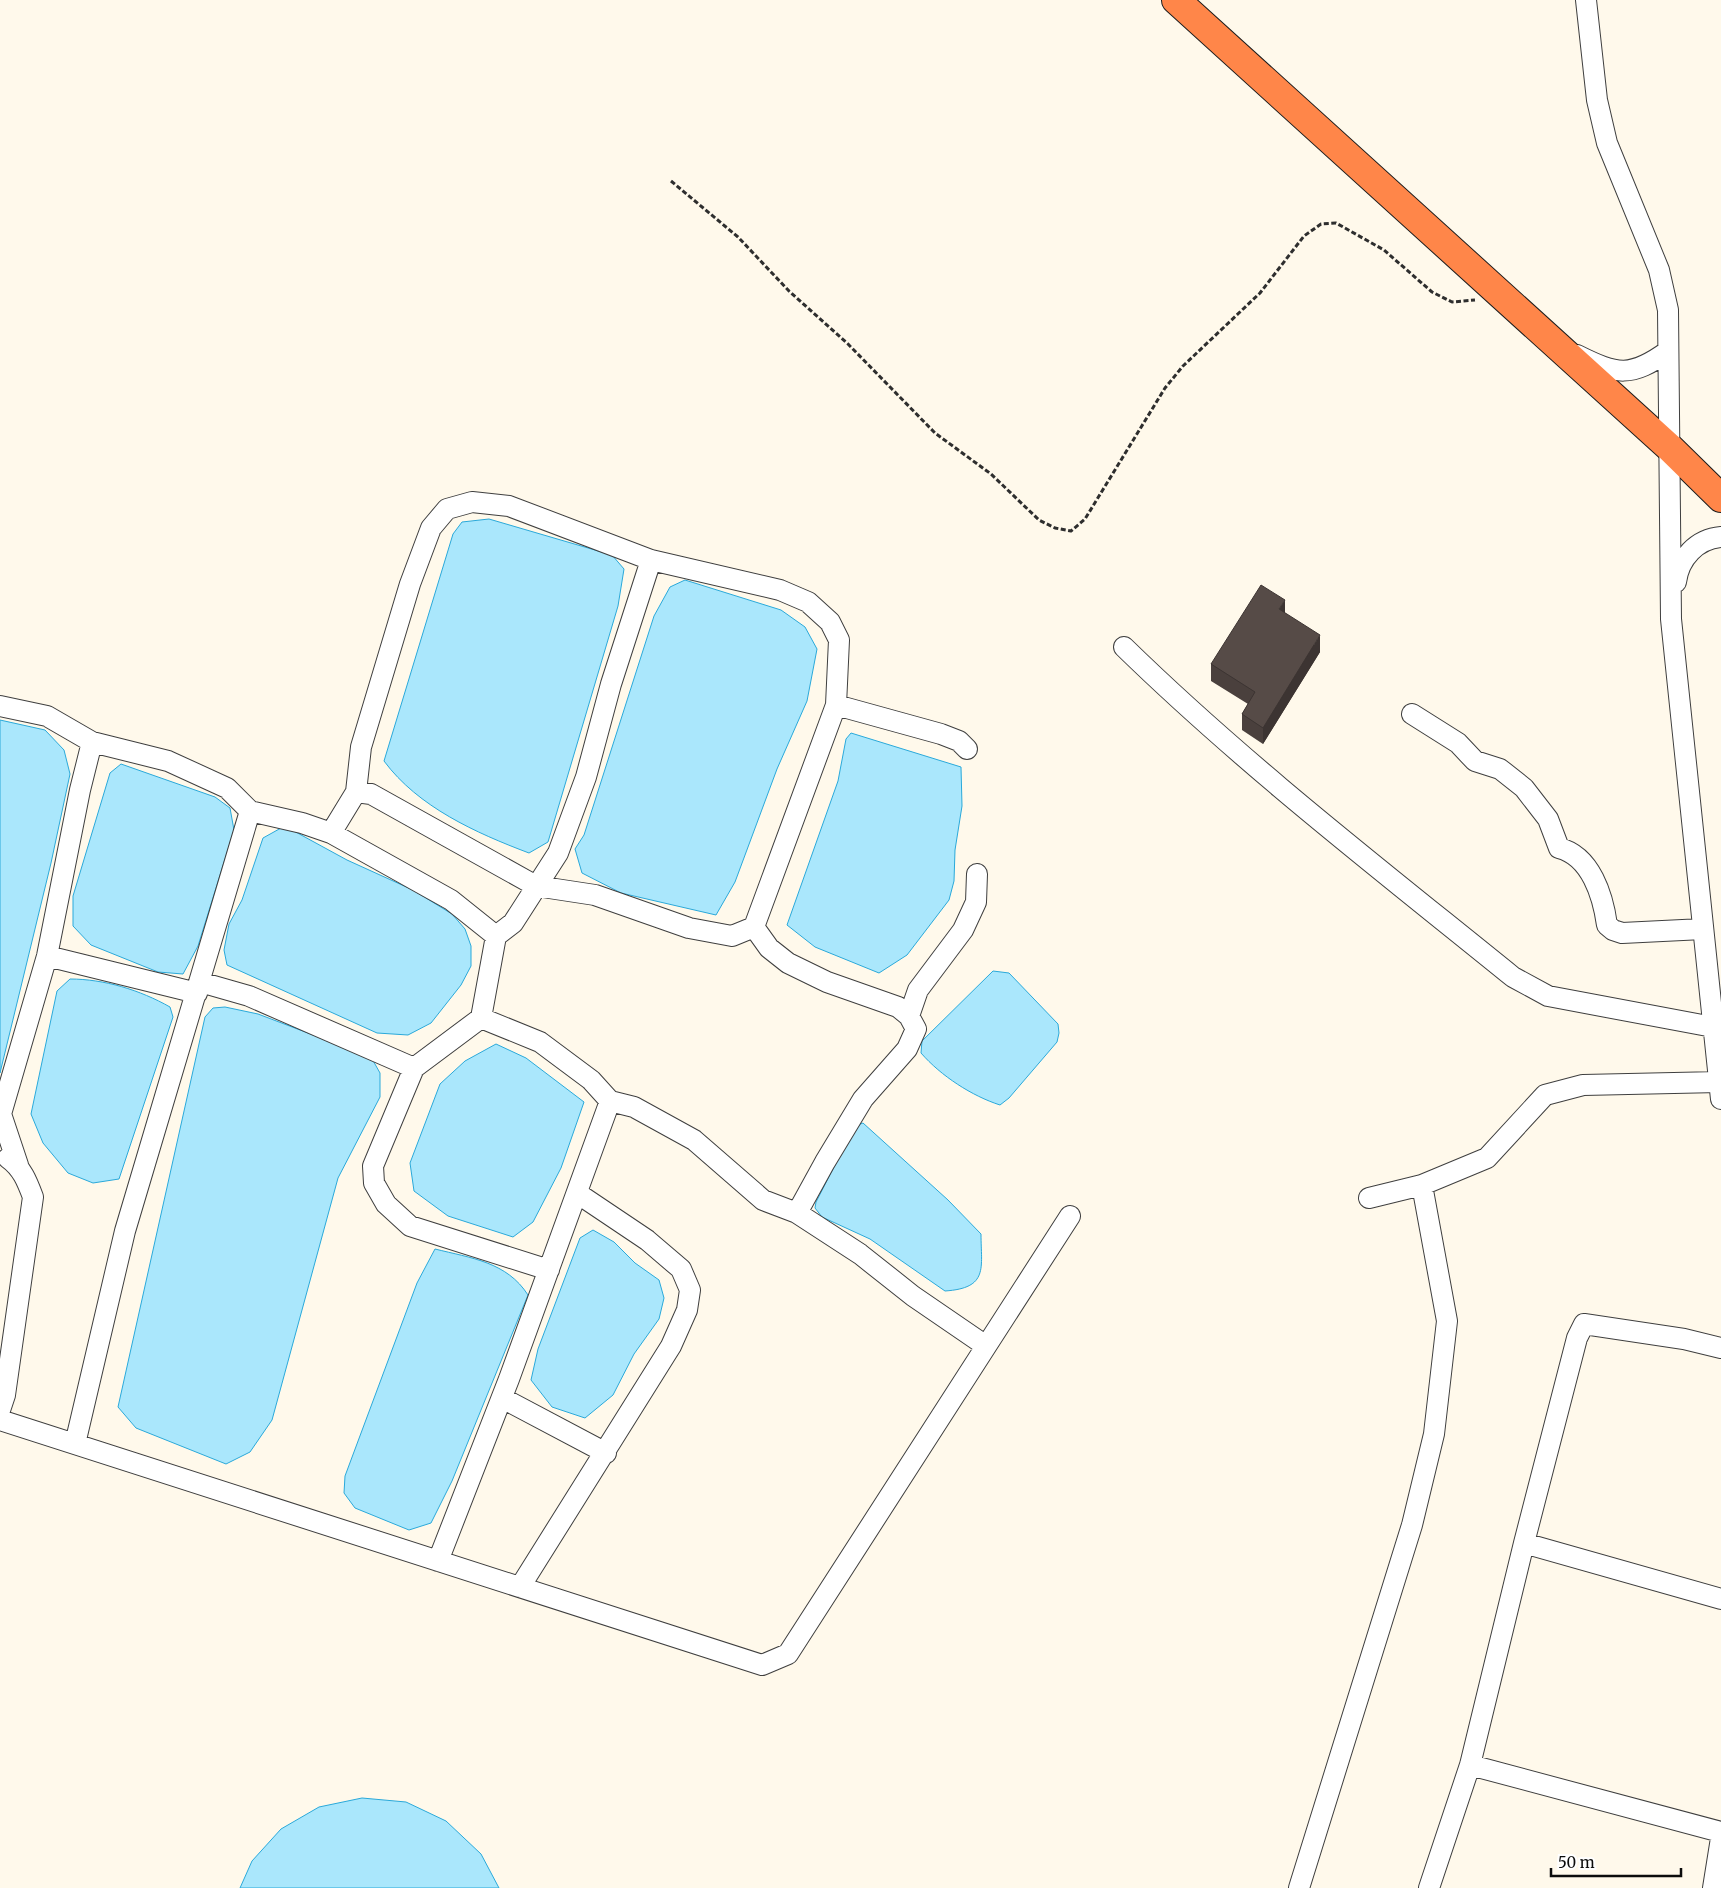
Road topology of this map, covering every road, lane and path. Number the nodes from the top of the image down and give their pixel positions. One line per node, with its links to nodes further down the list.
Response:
1 (1176, 0): 4 (highway)
2 (1586, 0): 6 (street)
3 (671, 181): 4 (path)
4 (1495, 289): 5 (highway)
5 (1556, 345): 6 (street); 7 (highway)
6 (1668, 351): 7 (street)
7 (1670, 448): 8 (highway); 11 (street)
8 (1721, 498)
9 (1721, 537): 11 (street)
10 (651, 560): 13 (street); 18 (street); 22 (street)
11 (1671, 619): 24 (street)
12 (1124, 648): 30 (street)
13 (836, 705): 17 (street); 23 (street)
14 (0, 706): 16 (street)
15 (1412, 714): 24 (street)
16 (92, 742): 19 (street); 26 (street)
17 (967, 749)
18 (356, 792): 20 (street); 22 (street)
19 (250, 811): 20 (street); 27 (street)
20 (332, 833): 25 (street)
21 (977, 874): 28 (street)
22 (536, 886): 23 (street); 25 (street)
23 (754, 927): 28 (street)
24 (1703, 928): 30 (street)
25 (496, 936): 29 (street)
26 (46, 956): 27 (street); 34 (street)
27 (199, 987): 31 (street); 48 (street)
28 (909, 1016): 40 (street)
29 (481, 1018): 31 (street); 33 (street)
30 (1713, 1027): 32 (street)
31 (414, 1068): 42 (street)
32 (1720, 1090): 37 (street)
33 (610, 1101): 38 (street); 40 (street)
34 (1, 1114): 36 (street)
35 (0, 1152): 36 (street)
36 (18, 1165): 46 (street)
37 (1422, 1186): 39 (street); 57 (street)
38 (577, 1193): 42 (street); 49 (street)
39 (1369, 1198)
40 (798, 1213): 43 (street)
41 (1070, 1216): 43 (street)
42 (549, 1270): 45 (street)
43 (986, 1346): 52 (street)
44 (1721, 1348): 50 (street)
45 (502, 1398): 49 (street); 51 (street)
46 (0, 1410)
47 (0, 1420): 48 (street)
48 (75, 1444): 51 (street)
49 (606, 1453): 52 (street)
50 (1524, 1543): 53 (street); 54 (street)
51 (438, 1561): 52 (street)
52 (520, 1588)
53 (1721, 1599)
54 (1470, 1765): 55 (street); 58 (street)
55 (1721, 1832)
56 (1721, 1838): 59 (street)
57 (1299, 1888)
58 (1429, 1888)
59 (1713, 1888)

